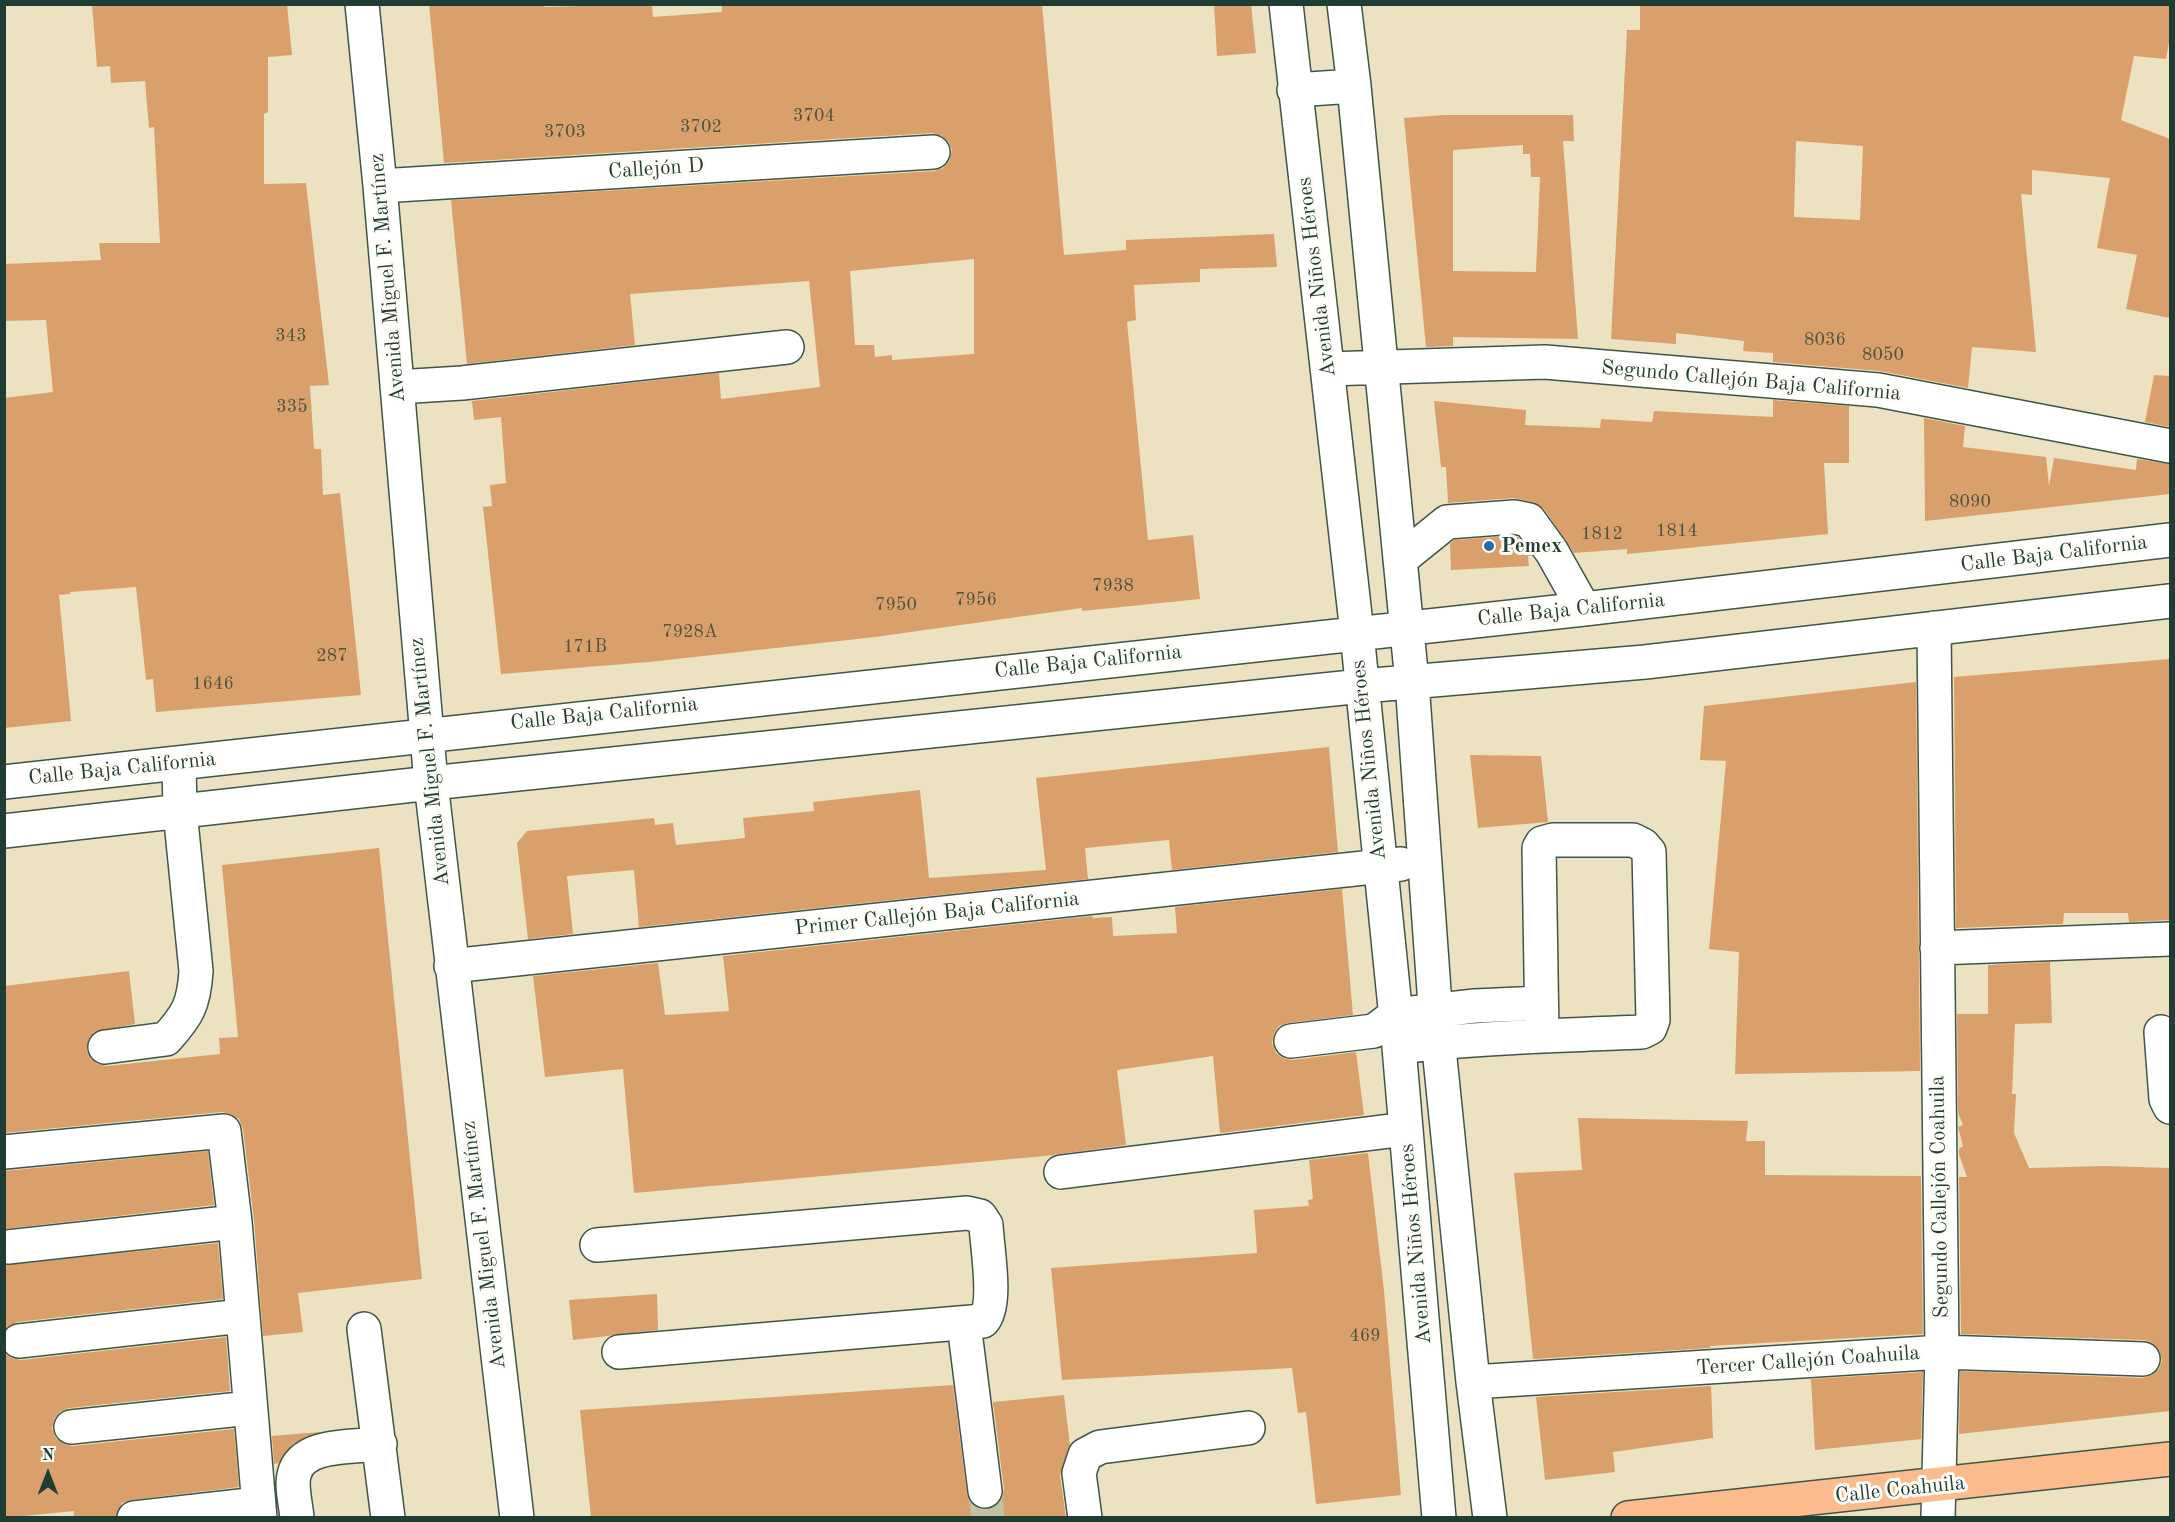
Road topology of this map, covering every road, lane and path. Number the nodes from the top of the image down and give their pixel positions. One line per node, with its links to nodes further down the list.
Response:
1 (362, 4): 7 (street, Avenida Miguel F. Martínez)
2 (1286, 4): 5 (street, Avenida Niños Héroes)
3 (1344, 4): 4 (street, Avenida Niños Héroes)
4 (1354, 86): 5 (street); 9 (street, Avenida Niños Héroes)
5 (1294, 90): 10 (street, Avenida Niños Héroes)
6 (933, 152): 7 (street, Callejón D)
7 (380, 186): 11 (street, Avenida Miguel F. Martínez)
8 (787, 347): 11 (street)
9 (1381, 366): 10 (street, Segundo Callejón Baja California); 12 (street, Segundo Callejón Baja California); 14 (street, Avenida Niños Héroes)
10 (1328, 369): 19 (street, Avenida Niños Héroes)
11 (397, 387): 22 (street, Avenida Miguel F. Martínez)
12 (2170, 446)
13 (2170, 540): 16 (street, Calle Baja California)
14 (1400, 560): 16 (street); 17 (street, Avenida Niños Héroes)
15 (2170, 601): 18 (street)
16 (1584, 609): 17 (street, Calle Baja California)
17 (1406, 628): 19 (street, Calle Baja California); 20 (street, Avenida Niños Héroes)
18 (1934, 628): 20 (street); 31 (street, Segundo Callejón Coahuila)
19 (1357, 633): 21 (street, Avenida Niños Héroes); 22 (street, Calle Baja California)
20 (1412, 682): 21 (street); 28 (street, Avenida Niños Héroes)
21 (1362, 686): 25 (street); 29 (street, Avenida Niños Héroes)
22 (426, 734): 23 (street, Calle Baja California); 25 (street, Avenida Miguel F. Martínez)
23 (178, 764): 24 (street, Calle Baja California); 26 (street)
24 (4, 782)
25 (431, 783): 26 (street); 32 (street, Avenida Miguel F. Martínez)
26 (180, 811): 27 (street); 40 (street)
27 (4, 831)
28 (1424, 861): 29 (street, Primer Callejón Baja California); 34 (street, Avenida Niños Héroes)
29 (1380, 866): 32 (street, Primer Callejón Baja California); 35 (street, Avenida Niños Héroes)
30 (2170, 939): 31 (street)
31 (1937, 948): 53 (street, Segundo Callejón Coahuila)
32 (451, 966): 67 (street, Avenida Miguel F. Martínez)
33 (1541, 1003): 34 (street); 37 (street); 37 (street)
34 (1435, 1010): 35 (street); 39 (street, Avenida Niños Héroes)
35 (1390, 1031): 38 (street); 39 (street); 42 (street, Avenida Niños Héroes)
36 (2161, 1032): 41 (street)
37 (1542, 1035): 39 (street)
38 (1291, 1041)
39 (1438, 1042): 55 (street, Avenida Niños Héroes)
40 (105, 1047)
41 (2170, 1107)
42 (1406, 1129): 44 (street); 69 (street, Avenida Niños Héroes)
43 (4, 1152): 45 (street)
44 (1061, 1172)
45 (235, 1222): 47 (street); 48 (street)
46 (597, 1245): 49 (street)
47 (8, 1247)
48 (242, 1316): 51 (street); 56 (street)
49 (964, 1324): 52 (street); 61 (street)
50 (364, 1329): 59 (street)
51 (20, 1341)
52 (619, 1352)
53 (1942, 1352): 54 (street, Tercer Callejón Coahuila); 55 (street, Tercer Callejón Coahuila); 62 (street, Segundo Callejón Coahuila)
54 (2143, 1359)
55 (1473, 1382): 70 (street, Avenida Niños Héroes)
56 (250, 1407): 57 (street); 63 (street)
57 (71, 1427)
58 (1248, 1428): 68 (street)
59 (380, 1444): 65 (street); 66 (street)
60 (2170, 1459): 62 (main road, Calle Coahuila)
61 (985, 1491)
62 (1940, 1502): 71 (main road, Calle Coahuila)
63 (259, 1511): 64 (street)
64 (135, 1518)
65 (297, 1518)
66 (388, 1518)
67 (517, 1518)
68 (1084, 1518)
69 (1439, 1518)
70 (1490, 1518)
71 (1628, 1518)

